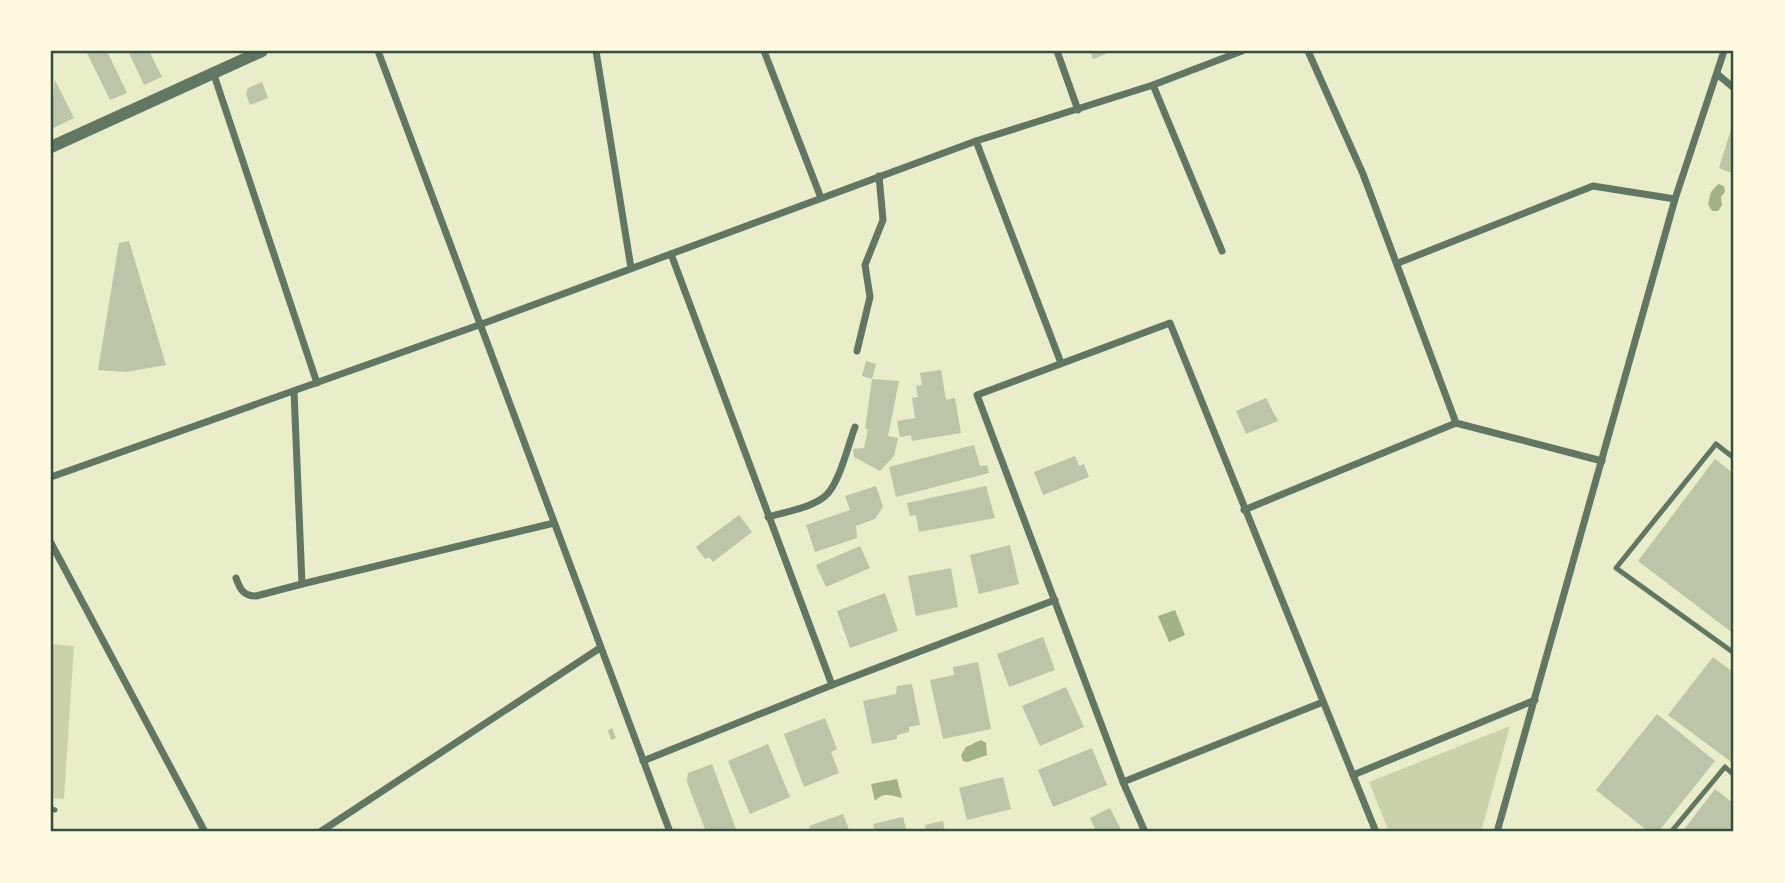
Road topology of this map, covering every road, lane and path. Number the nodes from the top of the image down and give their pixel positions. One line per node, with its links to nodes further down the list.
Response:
1 (262, 51): 9 (street)
2 (378, 51): 23 (street)
3 (596, 51): 22 (street)
4 (765, 51): 17 (street)
5 (1057, 51): 13 (street)
6 (1242, 51): 11 (street)
7 (1308, 51): 21 (street)
8 (1724, 51): 10 (street)
9 (213, 72): 15 (street); 26 (street)
10 (1717, 74): 12 (street); 18 (street)
11 (1153, 85): 13 (street); 19 (street)
12 (1734, 88)
13 (1078, 110): 14 (street)
14 (976, 141): 16 (street); 25 (street)
15 (51, 147)
16 (879, 176): 17 (street); 24 (street)
17 (821, 198): 20 (street)
18 (1675, 199): 21 (street); 31 (street)
19 (1222, 251)
20 (671, 254): 22 (street); 34 (street)
21 (1398, 263): 28 (street)
22 (631, 268): 23 (street)
23 (479, 326): 26 (street); 35 (street)
24 (857, 351)
25 (1061, 363): 33 (street); 39 (street)
26 (317, 383): 27 (street)
27 (294, 391): 32 (street); 38 (street)
28 (1456, 424): 31 (street); 33 (street)
29 (855, 427): 34 (street)
30 (1734, 458): 41 (lane)
31 (1602, 461): 43 (street)
32 (51, 477)
33 (1244, 510): 44 (street)
34 (768, 517): 42 (street)
35 (554, 523): 38 (street); 40 (street)
36 (51, 543): 49 (street)
37 (236, 578): 38 (street)
38 (302, 584)
39 (1055, 600): 42 (street); 48 (street)
40 (600, 648): 45 (street); 50 (street)
41 (1734, 653)
42 (832, 685): 45 (street)
43 (1535, 700): 46 (street); 54 (street)
44 (1323, 702): 46 (street); 48 (street)
45 (643, 761): 51 (street)
46 (1353, 775): 53 (street)
47 (1734, 775): 55 (lane)
48 (1123, 782): 52 (street)
49 (205, 832)
50 (320, 832)
51 (670, 832)
52 (1145, 832)
53 (1376, 832)
54 (1497, 832)
55 (1671, 832)

